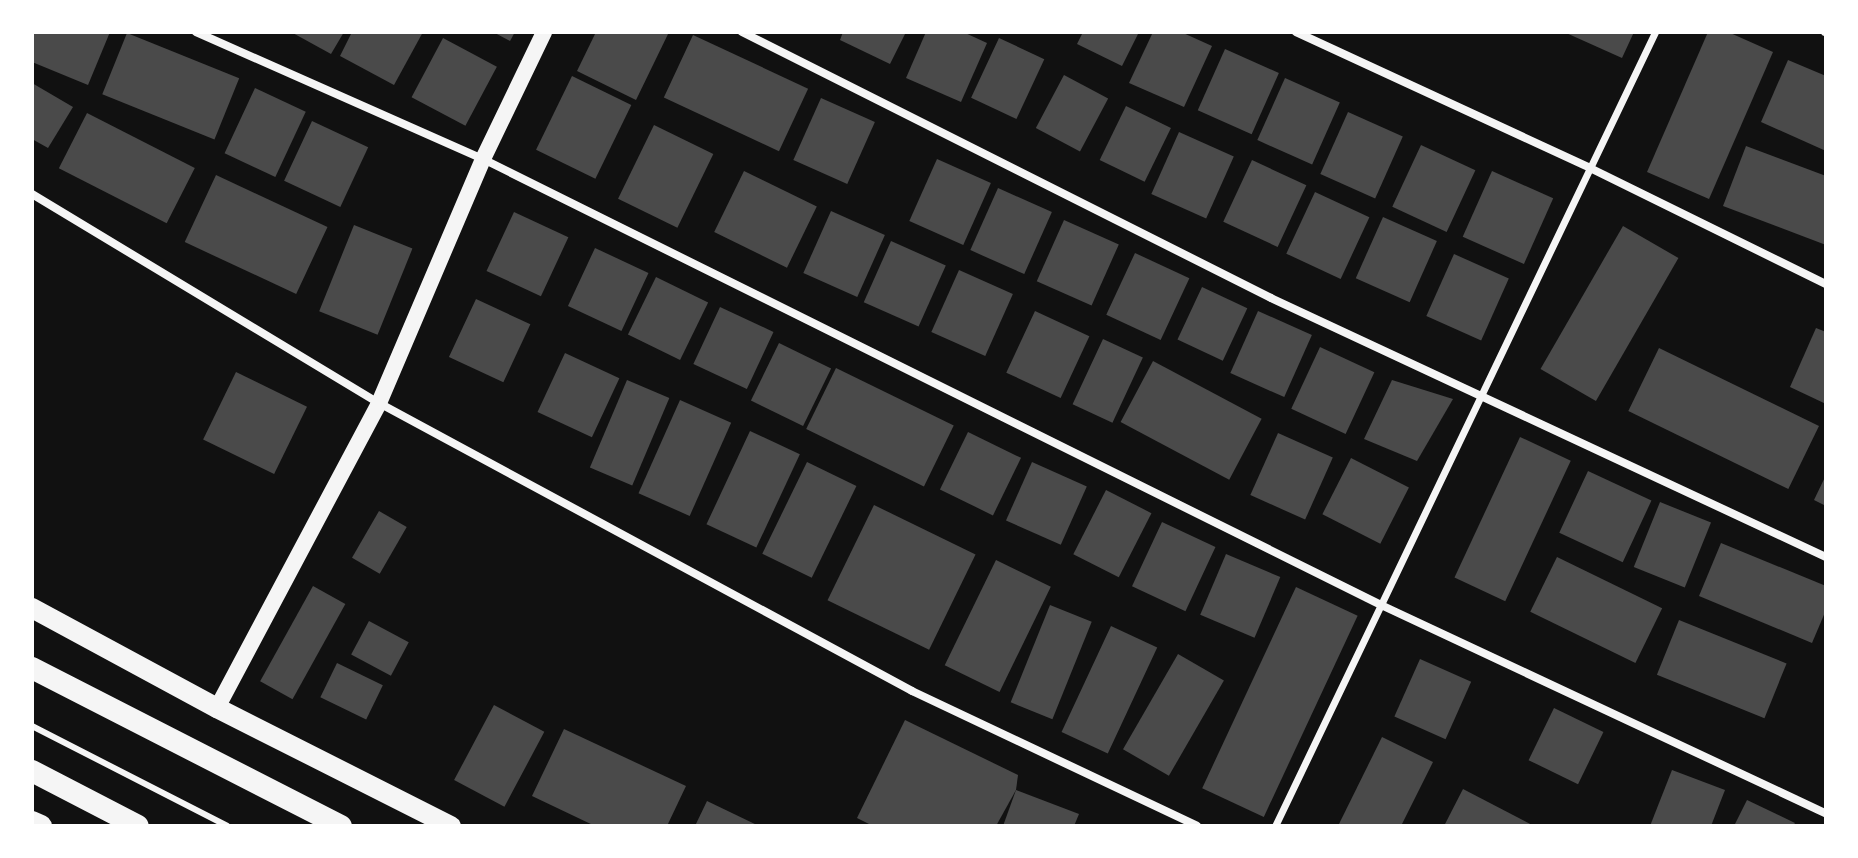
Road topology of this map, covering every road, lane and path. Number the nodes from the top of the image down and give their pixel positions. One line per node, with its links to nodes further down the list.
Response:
1 (196, 32): 6 (street)
2 (544, 32): 6 (main road)
3 (742, 32): 10 (street)
4 (1296, 32): 7 (street)
5 (1655, 32): 7 (street)
6 (483, 159): 11 (main road); 13 (street)
7 (1590, 168): 9 (street); 10 (street)
8 (32, 194): 11 (street)
9 (1826, 284)
10 (1480, 398): 12 (street); 13 (street)
11 (379, 403): 16 (main road); 26 (street)
12 (1826, 557)
13 (1381, 605): 19 (street); 27 (street)
14 (32, 608): 16 (main road)
15 (32, 668): 24 (highway)
16 (217, 708): 25 (main road)
17 (32, 726): 23 (lane)
18 (32, 771): 22 (highway)
19 (1826, 813)
20 (32, 822): 21 (highway)
21 (41, 826)
22 (138, 826)
23 (227, 826)
24 (341, 826)
25 (451, 826)
26 (1197, 826)
27 (1275, 826)

